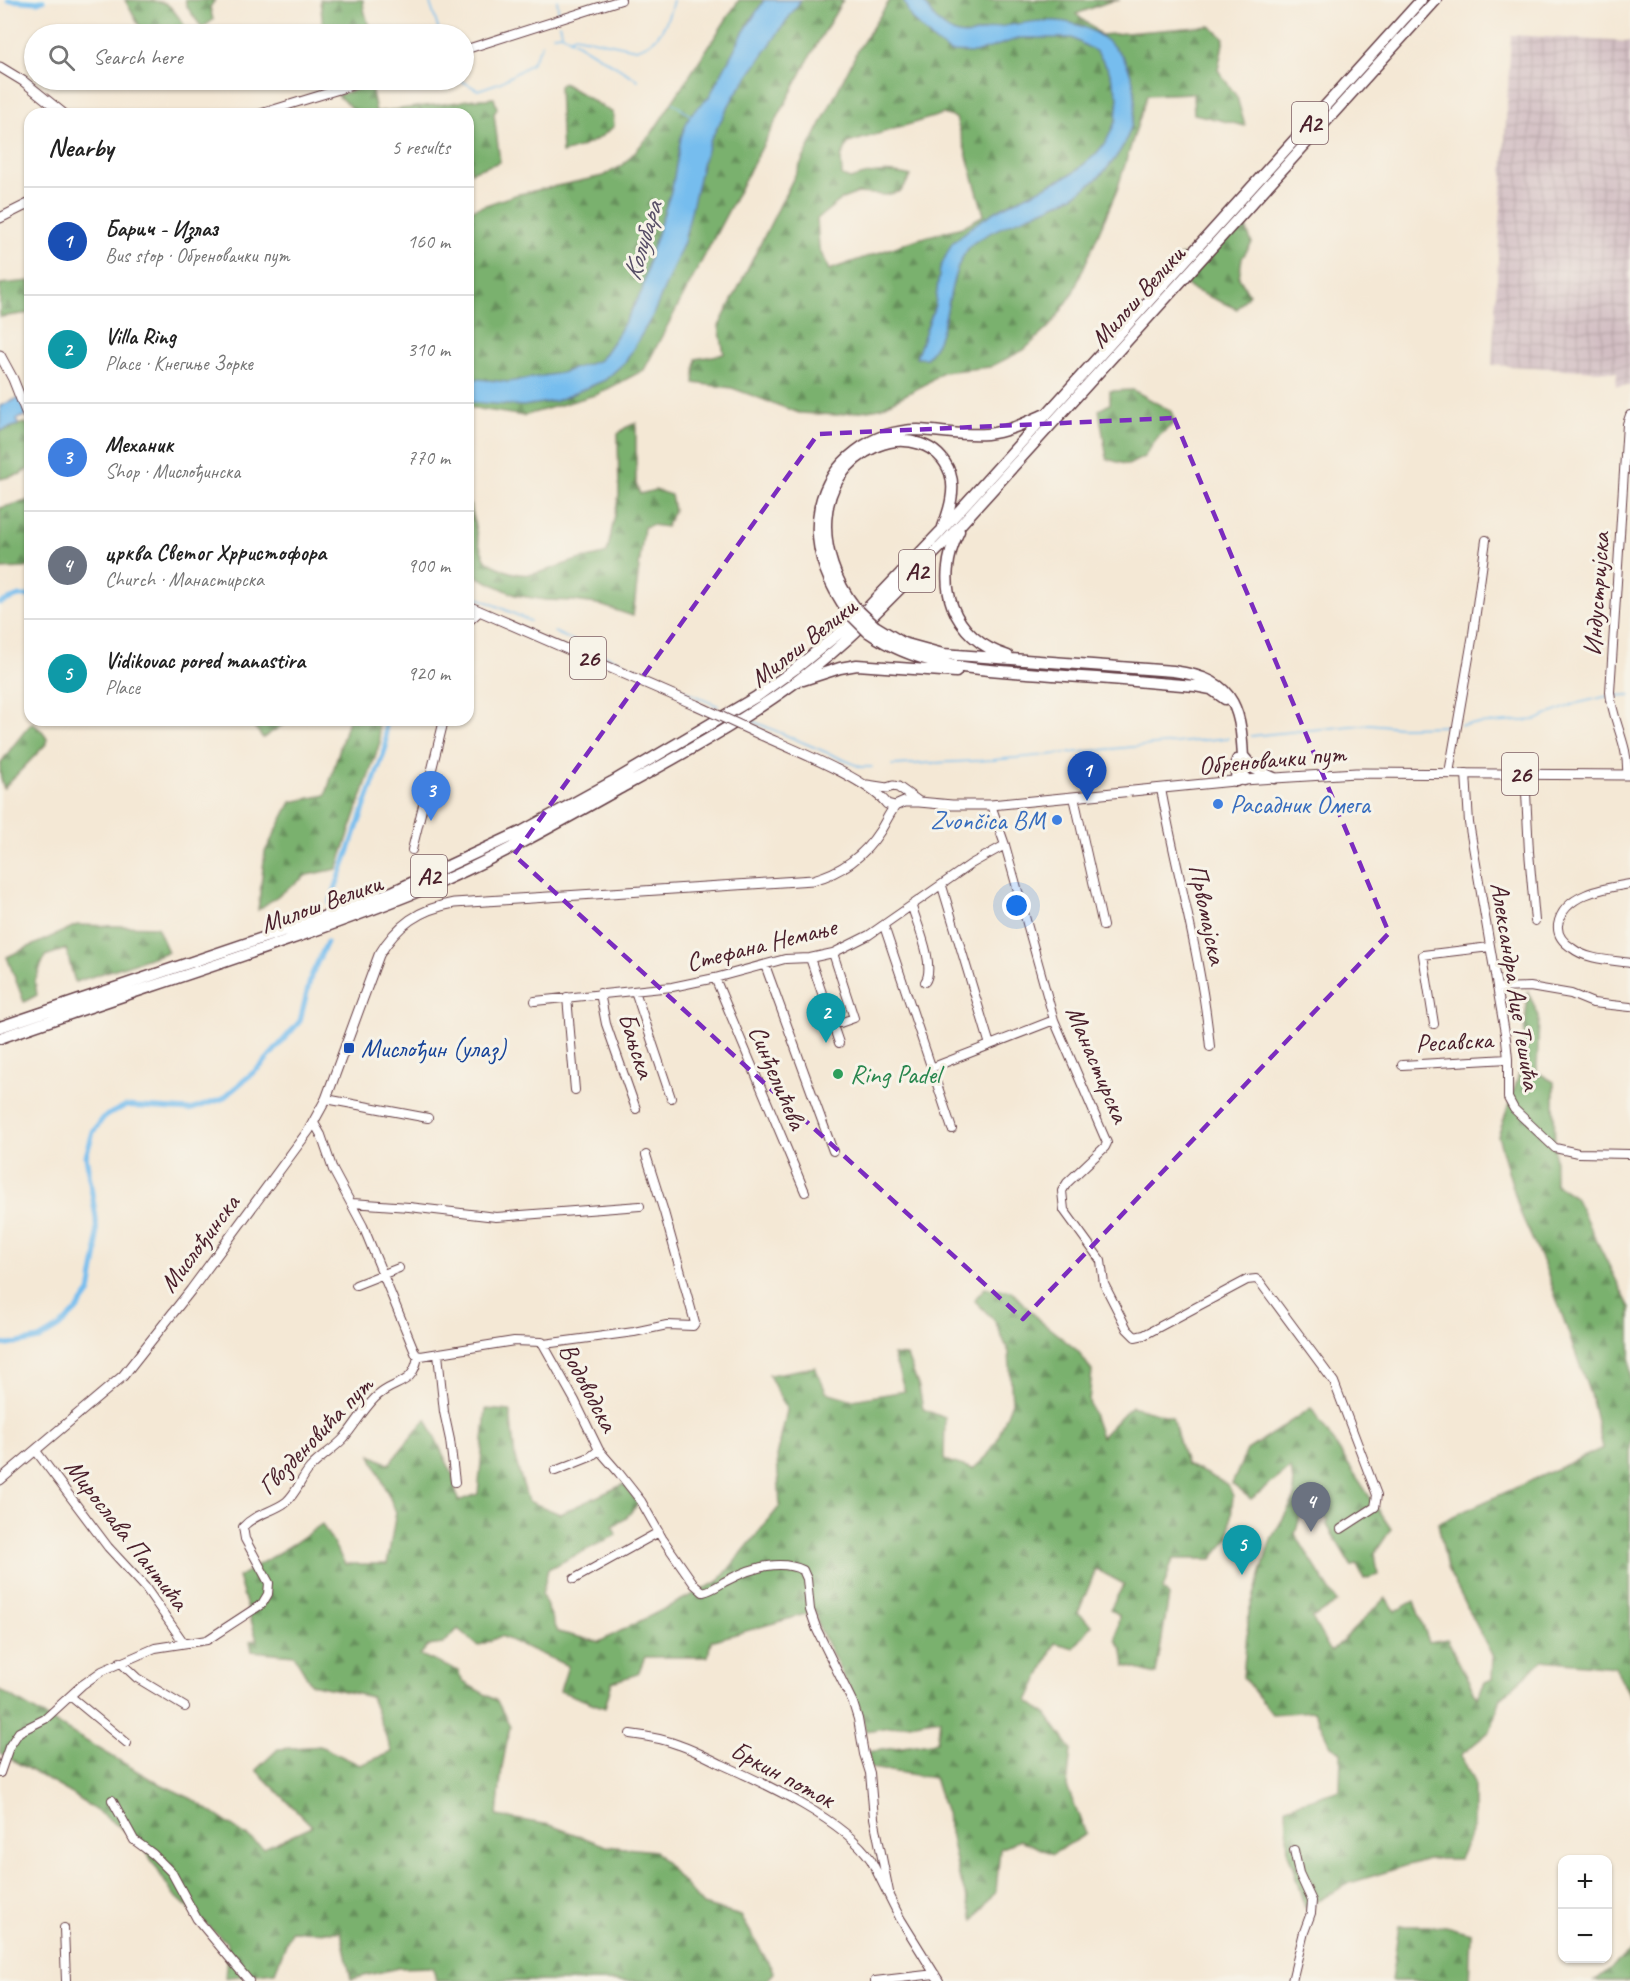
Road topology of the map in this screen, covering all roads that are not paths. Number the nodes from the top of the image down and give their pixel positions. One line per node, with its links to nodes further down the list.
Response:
1 (621, 0): 5 (street)
2 (1421, 0): 4 (highway, Милош Велики / A2)
3 (1436, 0): 4 (highway, Милош Велики / A2)
4 (1414, 16): 16 (highway, Милош Велики / A2); 18 (highway, Милош Велики / A2)
5 (474, 47)
6 (0, 67): 7 (main road)
7 (24, 82)
8 (34, 90): 10 (main road)
9 (337, 90): 11 (street)
10 (56, 108)
11 (279, 108)
12 (24, 206): 13 (main road)
13 (0, 218)
14 (0, 355): 15 (main road)
15 (24, 407)
16 (1049, 412): 19 (highway, Милош Велики / A2); 22 (highway)
17 (1630, 415): 34 (street, Индустријска)
18 (964, 520): 26 (highway); 28 (highway, Милош Велики / A2)
19 (940, 532): 22 (highway); 69 (highway, Милош Велики / A2)
20 (1486, 540): 31 (street)
21 (474, 608): 23 (main road, 26)
22 (852, 610): 25 (highway, bridge)
23 (480, 611): 24 (street); 39 (main road, 26, bridge)
24 (474, 616)
25 (872, 629): 26 (highway); 27 (highway)
26 (1027, 660): 30 (highway)
27 (1002, 671): 28 (highway); 36 (highway)
28 (794, 683): 70 (highway, Милош Велики / A2)
29 (443, 726): 46 (street)
30 (1243, 756): 35 (highway); 36 (highway)
31 (1449, 773): 32 (main road, Обреновачки пут / 26); 35 (main road, Обреновачки пут / 26)
32 (1466, 773): 33 (main road, Обреновачки пут / 26); 53 (street, Александра Аце Тешића)
33 (1525, 774): 34 (main road, Обреновачки пут / 26); 50 (street)
34 (1629, 774)
35 (1275, 778): 36 (main road, Обреновачки пут / 26)
36 (1240, 781): 37 (main road, Обреновачки пут / 26)
37 (1161, 789): 40 (main road, Обреновачки пут / 26); 73 (street, Првомајска)
38 (902, 791): 39 (main road, 26); 41 (main road, Обреновачки пут / 26); 42 (main road)
39 (885, 796): 42 (main road, 26); 44 (main road)
40 (1074, 797): 43 (main road, Обреновачки пут / 26); 52 (street)
41 (919, 802): 42 (main road, Обреновачки пут / 26); 43 (main road, Обреновачки пут / 26)
42 (898, 805): 44 (main road, Мислођинска)
43 (991, 805): 45 (street, Манастирска)
44 (881, 830): 79 (main road, Мислођинска)
45 (1005, 845): 48 (street, Стефана Немање); 66 (street, Манастирска)
46 (412, 850)
47 (1630, 884): 56 (street)
48 (942, 886): 49 (street, Стефана Немање); 72 (street)
49 (912, 907): 51 (street, Стефана Немање); 59 (street)
50 (1535, 921)
51 (884, 926): 54 (street, Стефана Немање); 76 (street)
52 (1103, 926)
53 (1490, 947): 60 (street, Александра Аце Тешића); 68 (street)
54 (833, 953): 55 (street, Стефана Немање); 67 (street)
55 (810, 958): 57 (street, Стефана Немање); 71 (street)
56 (1630, 963)
57 (765, 965): 58 (street, Стефана Немање); 84 (street)
58 (715, 978): 61 (street, Стефана Немање); 87 (street, Синђелићева)
59 (925, 982)
60 (1497, 988): 65 (street); 74 (street, Александра Аце Тешића)
61 (635, 990): 62 (street, Стефана Немање); 78 (street)
62 (600, 993): 63 (street, Стефана Немање); 80 (street, Бањска)
63 (567, 998): 64 (street, Стефана Немање); 77 (street)
64 (535, 1001)
65 (1630, 1007)
66 (1054, 1020): 72 (street); 101 (street, Манастирска)
67 (840, 1023)
68 (1434, 1024)
69 (0, 1027)
70 (0, 1038)
71 (839, 1043)
72 (990, 1045): 76 (street)
73 (1210, 1047)
74 (1508, 1059): 75 (street, Ресавска); 85 (street, Александра Аце Тешића)
75 (1402, 1065)
76 (932, 1068): 83 (street)
77 (575, 1090)
78 (671, 1098)
79 (326, 1099): 81 (street); 82 (main road, Мислођинска)
80 (636, 1109)
81 (428, 1118)
82 (314, 1123): 88 (street); 96 (main road, Мислођинска)
83 (952, 1129)
84 (833, 1151)
85 (1630, 1154)
86 (646, 1155): 93 (street)
87 (805, 1192)
88 (352, 1203): 89 (street); 91 (street)
89 (640, 1206)
90 (399, 1268): 91 (street)
91 (382, 1274): 92 (street); 95 (street)
92 (356, 1285)
93 (543, 1344): 94 (street, Водоводска); 97 (street, Водоводска)
94 (438, 1354): 95 (street, Водоводска); 100 (street)
95 (418, 1356): 105 (street, Гвозденовића пут)
96 (36, 1450): 99 (main road, Мислођинска); 105 (street, Мирослава Пантића)
97 (599, 1450): 98 (street); 102 (street, Водоводска)
98 (555, 1471)
99 (0, 1480)
100 (455, 1482)
101 (1341, 1530)
102 (659, 1532): 103 (street); 104 (street, Водоводска)
103 (574, 1579)
104 (808, 1595): 114 (street, Бркин поток)
105 (184, 1643): 106 (street, Гвозденовића пут)
106 (120, 1662): 107 (street, Гвозденовића пут); 108 (street)
107 (70, 1696): 110 (street); 111 (street, Гвозденовића пут)
108 (185, 1707)
109 (630, 1734): 114 (street, Бркин поток)
110 (128, 1743)
111 (0, 1773)
112 (112, 1800): 118 (street)
113 (1294, 1850): 120 (street)
114 (889, 1892): 116 (street, Бркин поток)
115 (64, 1928): 117 (street)
116 (937, 1977): 119 (street)
117 (66, 1981)
118 (249, 1981)
119 (875, 1981)
120 (1292, 1981)

